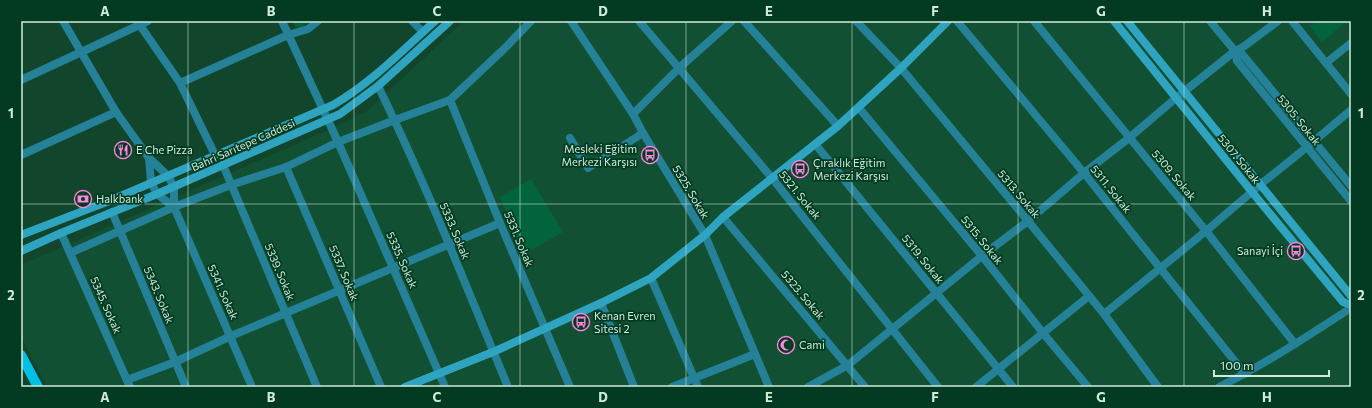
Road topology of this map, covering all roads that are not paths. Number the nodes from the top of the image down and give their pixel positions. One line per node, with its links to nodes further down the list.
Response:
1 (63, 21): 27 (street)
2 (148, 21): 22 (street)
3 (282, 21): 24 (street, 5335. Sokak)
4 (318, 21): 24 (street)
5 (412, 21): 23 (street)
6 (435, 21): 23 (street, Bahri Sarıtepe Caddesi)
7 (450, 21): 33 (street, Bahri Sarıtepe Caddesi)
8 (531, 21): 37 (street)
9 (571, 21): 42 (street, 5325. Sokak)
10 (639, 21): 29 (street, 5321. Sokak)
11 (732, 21): 29 (street)
12 (744, 21): 45 (street)
13 (856, 21): 30 (street, 5313. Sokak)
14 (948, 21): 30 (street)
15 (957, 21): 58 (street, 5311. Sokak)
16 (1034, 21): 48 (street, 5309. Sokak)
17 (1114, 21): 36 (street, 5307. Sokak)
18 (1127, 21): 34 (street, 5307. Sokak)
19 (1210, 21): 26 (street, 5305. Sokak)
20 (1278, 21): 26 (street)
21 (1292, 21): 28 (street)
22 (138, 23): 27 (street); 32 (street)
23 (423, 32): 39 (street, Bahri Sarıtepe Caddesi)
24 (288, 35): 32 (street); 39 (street, 5335. Sokak)
25 (1351, 43): 28 (street)
26 (1235, 51): 34 (street); 49 (street, 5305. Sokak); 52 (street, 5305. Sokak)
27 (81, 52): 31 (street); 41 (street)
28 (1326, 63): 35 (street)
29 (679, 68): 42 (street); 60 (street, 5321. Sokak)
30 (901, 68): 38 (street); 72 (street, 5313. Sokak)
31 (21, 80)
32 (180, 83): 54 (street)
33 (378, 86): 43 (street, Bahri Sarıtepe Caddesi); 44 (street, 5333. Sokak)
34 (1185, 91): 36 (street); 62 (street, 5307. Sokak)
35 (1351, 94)
36 (1176, 98): 48 (street); 66 (street, 5307. Sokak)
37 (450, 100): 44 (street); 73 (street, 5331. Sokak)
38 (859, 108): 45 (street); 82 (street, 5315. Sokak)
39 (323, 109): 43 (street, 5335. Sokak); 54 (street, Bahri Sarıtepe Caddesi)
40 (1351, 110): 49 (street)
41 (116, 112): 53 (street); 55 (street)
42 (633, 114): 46 (street, 5325. Sokak)
43 (328, 120): 50 (street, 5335. Sokak); 56 (street, Bahri Sarıtepe Caddesi)
44 (395, 120): 50 (street); 79 (street, 5333. Sokak)
45 (838, 126): 51 (street)
46 (643, 133): 47 (street); 78 (street, 5325. Sokak)
47 (570, 138)
48 (1129, 138): 58 (street); 75 (street, 5309. Sokak)
49 (1314, 141): 52 (street); 64 (street, 5305. Sokak)
50 (338, 142): 57 (street); 83 (street, 5335. Sokak)
51 (816, 144): 60 (street); 87 (street, 5319. Sokak)
52 (1307, 147): 62 (street); 68 (street, 5305. Sokak)
53 (21, 155)
54 (215, 155): 59 (street, Bahri Sarıtepe Caddesi)
55 (149, 158): 59 (street); 61 (street)
56 (223, 165): 63 (street, 5339. Sokak); 65 (street, Bahri Sarıtepe Caddesi)
57 (286, 167): 63 (street); 86 (street, 5337. Sokak)
58 (1084, 173): 72 (street); 84 (street, 5311. Sokak)
59 (168, 176): 61 (street, Bahri Sarıtepe Caddesi); 65 (street)
60 (772, 178): 71 (street); 96 (street, 5321. Sokak)
61 (151, 182): 67 (street); 77 (street, Bahri Sarıtepe Caddesi)
62 (1261, 184): 66 (street); 89 (street, 5307. Sokak)
63 (231, 185): 69 (street); 93 (street, 5339. Sokak)
64 (1351, 186)
65 (174, 187): 67 (street, Bahri Sarıtepe Caddesi); 69 (street)
66 (1252, 192): 75 (street); 91 (street, 5307. Sokak)
67 (157, 194): 69 (street); 70 (street, Bahri Sarıtepe Caddesi)
68 (1351, 201)
69 (174, 207): 74 (street); 98 (street, 5341. Sokak)
70 (112, 212): 74 (street, 5343. Sokak); 76 (street, Bahri Sarıtepe Caddesi)
71 (723, 217): 78 (street); 104 (street, 5323. Sokak)
72 (1028, 221): 82 (street); 88 (street, 5313. Sokak)
73 (500, 223): 79 (street); 95 (street, 5331. Sokak)
74 (120, 230): 81 (street); 103 (street, 5343. Sokak)
75 (1206, 231): 84 (street); 99 (street, 5309. Sokak)
76 (61, 233): 80 (street, Bahri Sarıtepe Caddesi); 81 (street, 5345. Sokak)
77 (21, 235)
78 (704, 235): 85 (street); 101 (street, 5325. Sokak)
79 (449, 245): 83 (street); 100 (street, 5333. Sokak)
80 (21, 251)
81 (70, 253): 109 (street, 5345. Sokak)
82 (982, 256): 87 (street); 97 (street, 5315. Sokak)
83 (393, 267): 86 (street); 106 (street, 5335. Sokak)
84 (1160, 268): 94 (street); 107 (street, 5311. Sokak)
85 (651, 278): 90 (street); 108 (street)
86 (339, 290): 93 (street); 114 (street, 5337. Sokak)
87 (936, 294): 96 (street); 105 (street, 5319. Sokak)
88 (1089, 296): 94 (street, 5313. Sokak); 97 (street)
89 (1351, 296)
90 (601, 303): 95 (street); 119 (street)
91 (1351, 305)
92 (1351, 308): 99 (street)
93 (286, 313): 98 (street); 113 (street, 5339. Sokak)
94 (1104, 314): 129 (street, 5313. Sokak)
95 (545, 327): 100 (street); 118 (street, 5331. Sokak)
96 (892, 329): 104 (street); 125 (street, 5321. Sokak)
97 (1043, 333): 105 (street); 128 (street, 5315. Sokak)
98 (230, 336): 103 (street); 112 (street, 5341. Sokak)
99 (1295, 344): 107 (street)
100 (493, 352): 106 (street); 117 (street, 5333. Sokak)
101 (755, 354): 108 (street); 122 (street, 5325. Sokak)
102 (21, 355): 110 (main road)
103 (175, 362): 109 (street); 111 (street, 5343. Sokak)
104 (848, 366): 123 (street); 124 (street, 5323. Sokak)
105 (998, 369): 126 (street); 127 (street, 5319. Sokak)
106 (439, 373): 115 (street); 116 (street, 5335. Sokak)
107 (1244, 374): 130 (street)
108 (694, 378): 120 (street); 121 (street)
109 (129, 383)
110 (38, 387)
111 (186, 387)
112 (252, 387)
113 (317, 387)
114 (381, 387)
115 (405, 387)
116 (445, 387)
117 (508, 387)
118 (570, 387)
119 (634, 387)
120 (672, 387)
121 (698, 387)
122 (769, 387)
123 (808, 387)
124 (865, 387)
125 (938, 387)
126 (976, 387)
127 (1013, 387)
128 (1088, 387)
129 (1158, 387)
130 (1219, 387)

